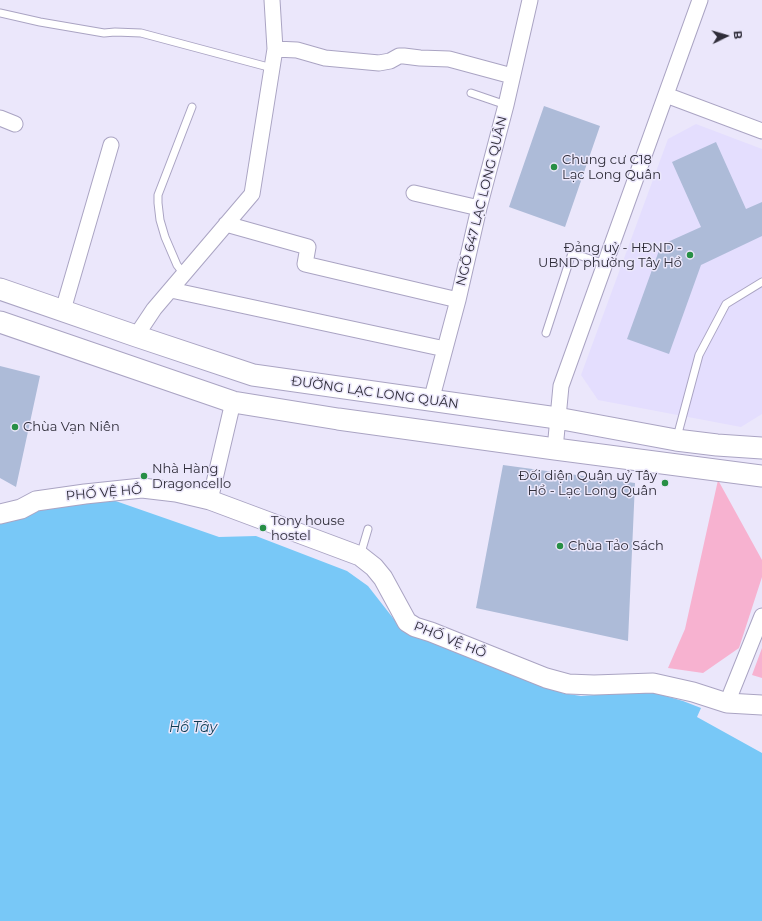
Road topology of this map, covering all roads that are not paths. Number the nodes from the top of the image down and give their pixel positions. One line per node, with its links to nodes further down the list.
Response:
1 (272, 0): 5 (street)
2 (530, 0): 7 (street, NGÕ 647 LẠC LONG QUÂN)
3 (700, 0): 9 (street)
4 (0, 13): 6 (lane)
5 (275, 49): 6 (street); 7 (street)
6 (272, 68): 18 (street)
7 (512, 76): 10 (street, NGÕ 647 LẠC LONG QUÂN)
8 (471, 93): 10 (lane)
9 (666, 95): 14 (street); 19 (street)
10 (506, 104): 17 (street, NGÕ 647 LẠC LONG QUÂN)
11 (192, 107): 20 (lane)
12 (0, 118): 13 (street)
13 (15, 124)
14 (762, 131)
15 (111, 145): 25 (street)
16 (414, 193): 17 (street)
17 (479, 208): 24 (street, NGÕ 647 LẠC LONG QUÂN)
18 (226, 224): 20 (street); 24 (street)
19 (605, 264): 27 (lane); 32 (street)
20 (184, 274): 23 (street)
21 (762, 282): 33 (lane)
22 (0, 289): 25 (main road, ĐƯỜNG LẠC LONG QUÂN)
23 (171, 290): 28 (street); 29 (street)
24 (458, 300): 29 (street, NGÕ 647 LẠC LONG QUÂN)
25 (63, 310): 28 (main road, ĐƯỜNG LẠC LONG QUÂN)
26 (0, 322): 31 (main road)
27 (546, 333)
28 (136, 336): 30 (main road, ĐƯỜNG LẠC LONG QUÂN)
29 (445, 348): 30 (street, NGÕ 647 LẠC LONG QUÂN)
30 (431, 401): 32 (main road, ĐƯỜNG LẠC LONG QUÂN)
31 (233, 402): 35 (main road); 37 (street)
32 (557, 418): 33 (main road, ĐƯỜNG LẠC LONG QUÂN); 35 (street)
33 (676, 440): 34 (main road, ĐƯỜNG LẠC LONG QUÂN)
34 (762, 448)
35 (555, 449): 36 (main road)
36 (762, 476)
37 (210, 500): 38 (street, PHỐ VỆ HỒ); 40 (street, PHỐ VỆ HỒ)
38 (0, 514)
39 (368, 529): 40 (lane)
40 (360, 556): 42 (street, PHỐ VỆ HỒ)
41 (762, 616): 42 (street)
42 (727, 703): 43 (street, PHỐ VỆ HỒ)
43 (762, 705)

